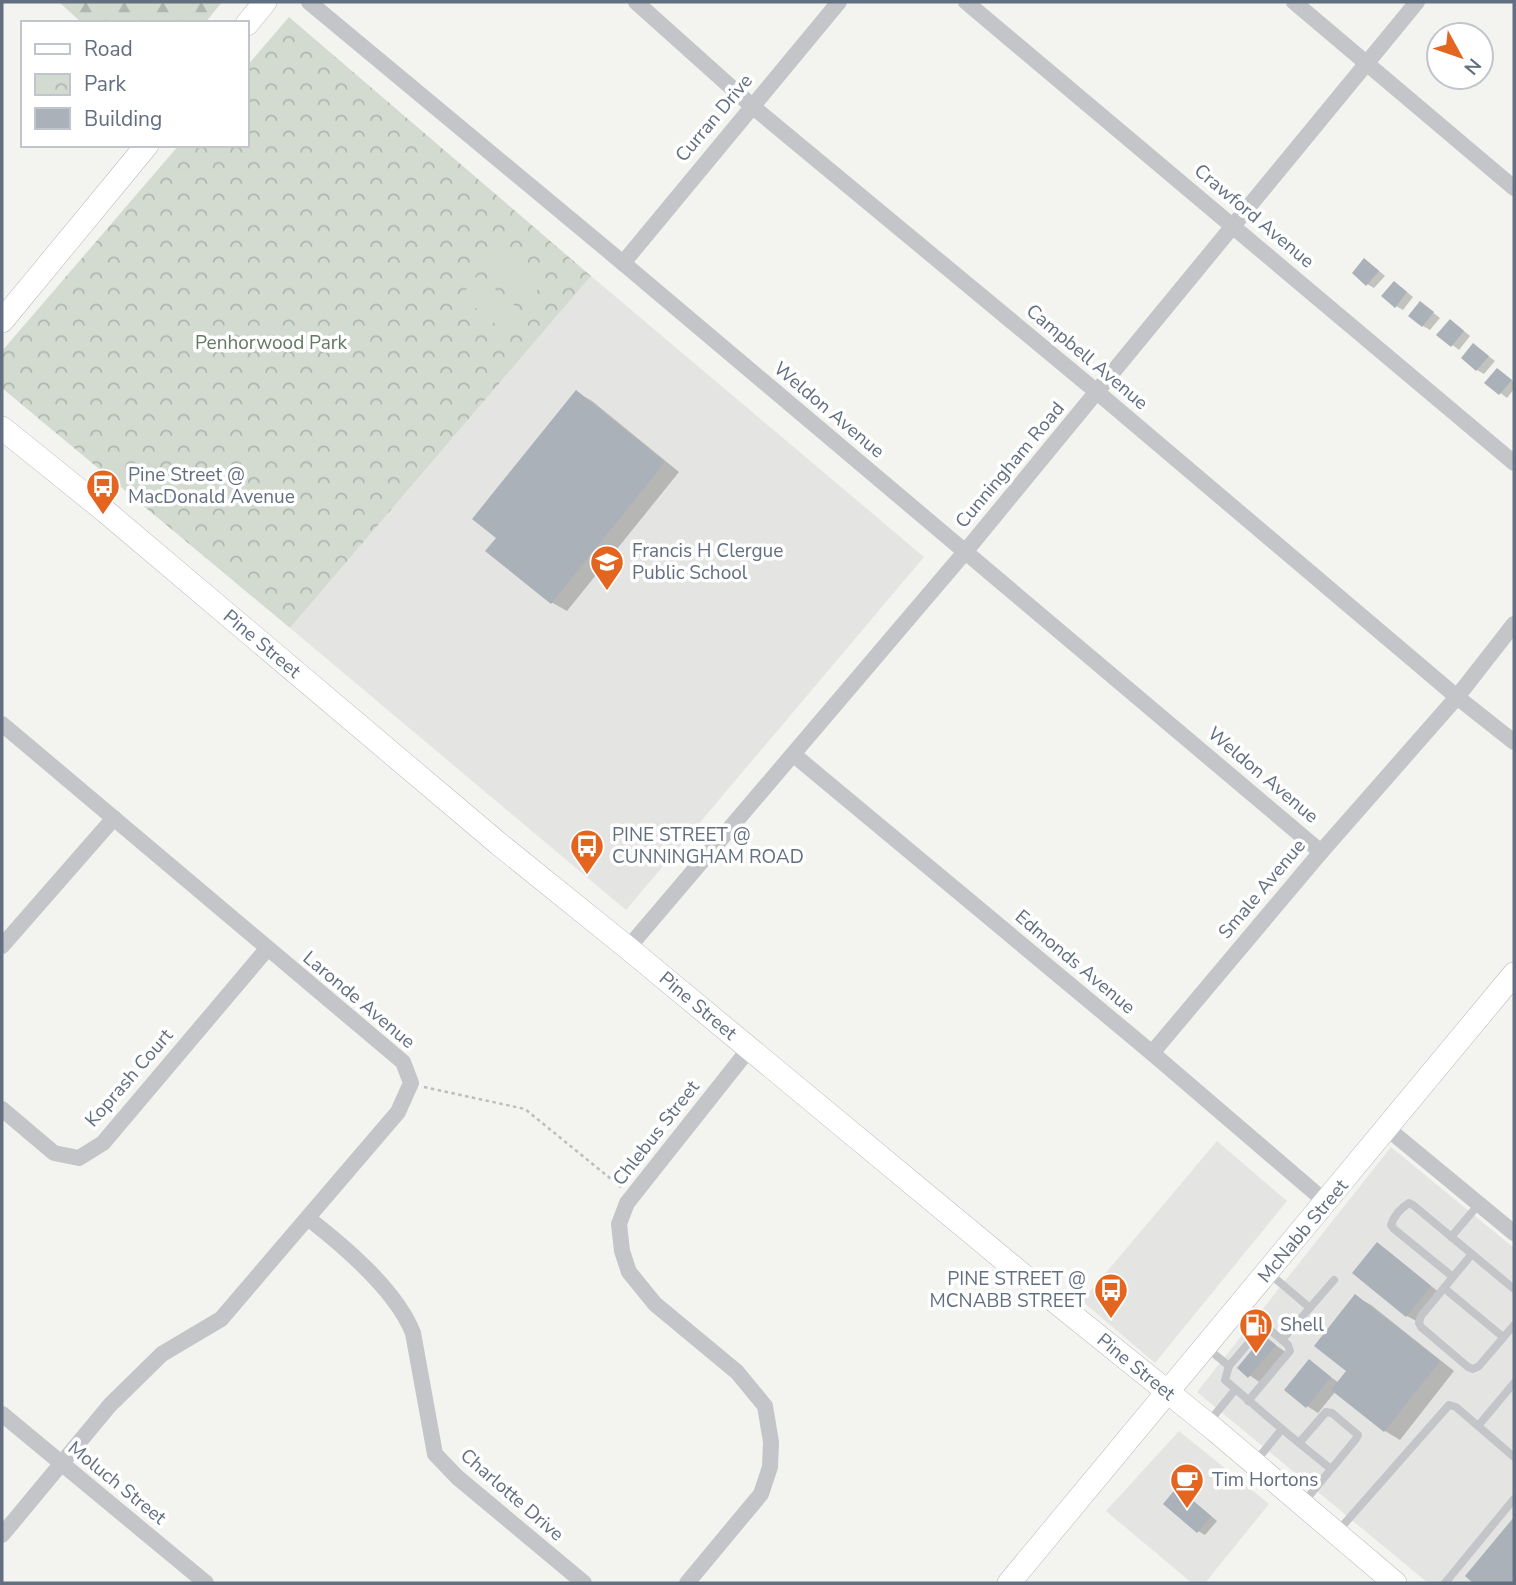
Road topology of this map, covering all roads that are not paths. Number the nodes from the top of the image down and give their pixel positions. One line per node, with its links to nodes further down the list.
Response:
1 (265, 2): 8 (street)
2 (309, 2): 14 (street, Weldon Avenue)
3 (636, 2): 10 (street, Campbell Avenue)
4 (839, 2): 10 (street, Curran Drive)
5 (966, 2): 13 (street, Crawford Avenue)
6 (1294, 2): 9 (street)
7 (1417, 2): 9 (street, Cunningham Road)
8 (248, 23)
9 (1366, 63): 12 (street); 13 (street, Cunningham Road)
10 (752, 106): 14 (street, Curran Drive); 16 (street, Campbell Avenue)
11 (145, 147): 15 (street)
12 (1514, 188)
13 (1234, 226): 16 (street, Cunningham Road); 18 (street, Crawford Avenue)
14 (623, 262): 19 (street, Weldon Avenue)
15 (2, 321)
16 (1097, 392): 19 (street, Cunningham Road); 21 (street, Campbell Avenue)
17 (2, 428): 28 (street, Pine Street)
18 (1514, 463)
19 (965, 552): 24 (street, Cunningham Road); 26 (street, Weldon Avenue)
20 (1514, 624): 21 (street, Smale Avenue)
21 (1457, 697): 23 (street, Campbell Avenue); 26 (street, Smale Avenue)
22 (2, 724): 25 (street, Laronde Avenue)
23 (1514, 742)
24 (794, 755): 28 (street, Cunningham Road); 32 (street, Edmonds Avenue)
25 (114, 818): 27 (street); 29 (street, Laronde Avenue)
26 (1321, 852): 32 (street, Smale Avenue)
27 (2, 946)
28 (628, 948): 31 (street, Pine Street)
29 (267, 949): 33 (street, Koprash Court); 37 (street, Laronde Avenue)
30 (1514, 974): 34 (street, McNabb Street)
31 (749, 1049): 56 (street, Pine Street); 73 (street, Chlebus Street)
32 (1152, 1053): 35 (street, Edmonds Avenue)
33 (2, 1110)
34 (1388, 1129): 35 (street, McNabb Street); 36 (street)
35 (1326, 1203): 41 (street, McNabb Street)
36 (1479, 1203): 38 (street); 39 (lane)
37 (309, 1219): 65 (street); 72 (street, Charlotte Drive)
38 (1514, 1233)
39 (1451, 1237): 40 (lane); 42 (lane)
40 (1472, 1254): 42 (lane); 45 (lane)
41 (1268, 1273): 46 (street, McNabb Street); 47 (lane)
42 (1453, 1277): 44 (lane)
43 (1334, 1280): 47 (lane)
44 (1444, 1288): 50 (lane); 50 (lane)
45 (1514, 1289)
46 (1240, 1306): 48 (lane); 52 (street, McNabb Street)
47 (1310, 1308): 51 (lane)
48 (1264, 1325): 51 (lane); 53 (lane)
49 (1514, 1325): 50 (lane)
50 (1503, 1338)
51 (1282, 1340): 57 (lane)
52 (1205, 1347): 53 (lane); 56 (street, McNabb Street)
53 (1230, 1366): 55 (lane)
54 (1514, 1383): 60 (lane)
55 (1235, 1391): 57 (lane); 59 (lane)
56 (1167, 1392): 59 (street, Pine Street); 74 (street, McNabb Street)
57 (1248, 1401): 61 (lane)
58 (2, 1414): 65 (street, Moluch Street)
59 (1207, 1424): 64 (street, Pine Street)
60 (1478, 1426): 63 (lane); 69 (lane)
61 (1282, 1429): 62 (lane); 64 (lane)
62 (1299, 1443): 66 (lane); 66 (lane)
63 (1514, 1457)
64 (1254, 1463): 68 (street, Pine Street)
65 (61, 1464): 70 (street); 71 (street, Moluch Street)
66 (1331, 1469): 68 (lane)
67 (1514, 1499): 76 (lane)
68 (1302, 1504): 69 (street, Pine Street)
69 (1336, 1533): 75 (street, Pine Street)
70 (2, 1535)
71 (206, 1583)
72 (584, 1583)
73 (687, 1583)
74 (1009, 1583)
75 (1395, 1583)
76 (1445, 1583)

